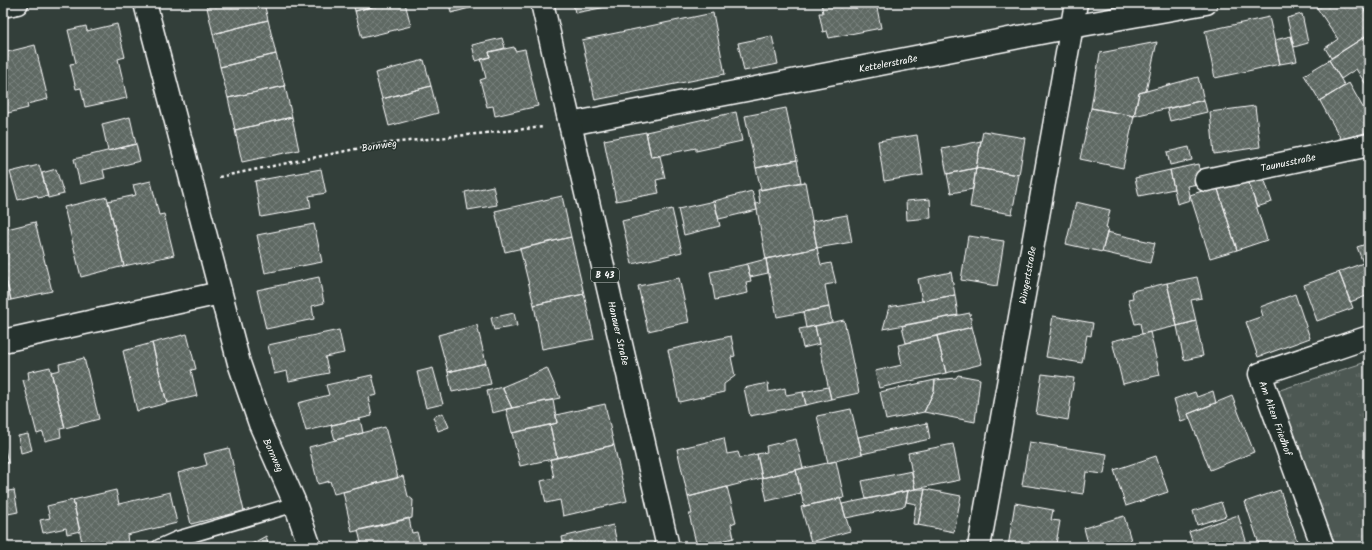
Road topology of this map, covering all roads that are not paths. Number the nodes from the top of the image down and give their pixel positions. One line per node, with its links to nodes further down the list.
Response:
1 (17, 3): 6 (street)
2 (145, 3): 11 (street, Bornweg)
3 (542, 3): 8 (street, Hanauer Straße / B 43)
4 (1076, 3): 7 (street, Wingertstraße)
5 (1206, 3): 7 (street, Kettelerstraße)
6 (3, 6)
7 (1071, 27): 8 (street, Kettelerstraße); 18 (street, Wingertstraße)
8 (570, 124): 17 (street, Hanauer Straße / B 43)
9 (1369, 145): 10 (street, Taunusstraße)
10 (1206, 180)
11 (220, 293): 13 (street); 14 (street, Bornweg)
12 (1369, 337): 19 (street, Am Alten Friedhof)
13 (3, 341)
14 (296, 504): 15 (lane); 16 (street, Bornweg)
15 (159, 547)
16 (310, 547)
17 (668, 547)
18 (978, 547)
19 (1323, 547)

